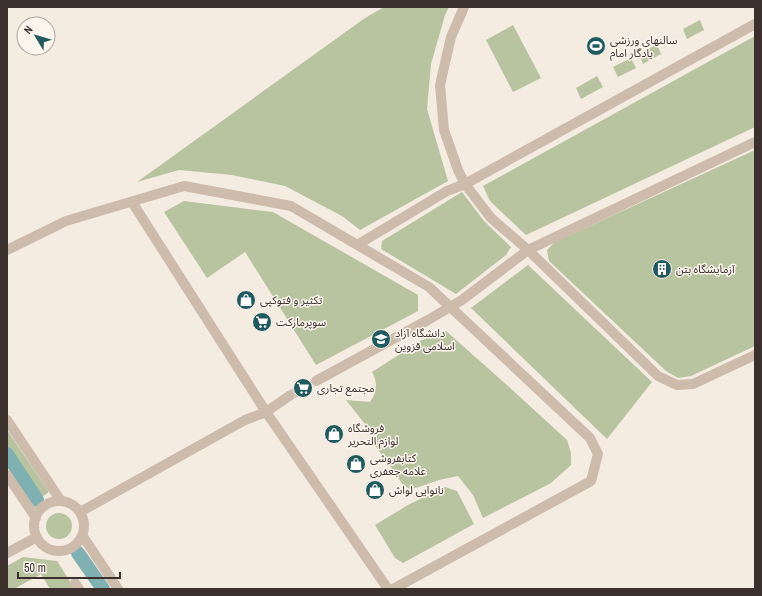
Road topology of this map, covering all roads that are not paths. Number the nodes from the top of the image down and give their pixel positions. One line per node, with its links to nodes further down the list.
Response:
1 (464, 7): 4 (street)
2 (755, 24): 4 (street)
3 (755, 142): 8 (street)
4 (466, 184): 6 (street); 8 (street)
5 (132, 202): 6 (street); 7 (street); 13 (street)
6 (357, 245): 9 (street)
7 (7, 250)
8 (528, 250): 9 (street); 10 (street)
9 (451, 307): 11 (street); 24 (street)
10 (755, 354)
11 (316, 381)
12 (289, 396): 13 (street)
13 (266, 412): 17 (street); 23 (street)
14 (7, 420): 16 (street)
15 (7, 475): 18 (street)
16 (61, 501): 17 (street); 18 (street)
17 (80, 512): 19 (street)
18 (36, 518): 20 (street)
19 (82, 535): 20 (street); 22 (street)
20 (37, 537): 21 (street)
21 (7, 553)
22 (118, 589)
23 (388, 589)
24 (394, 589)

